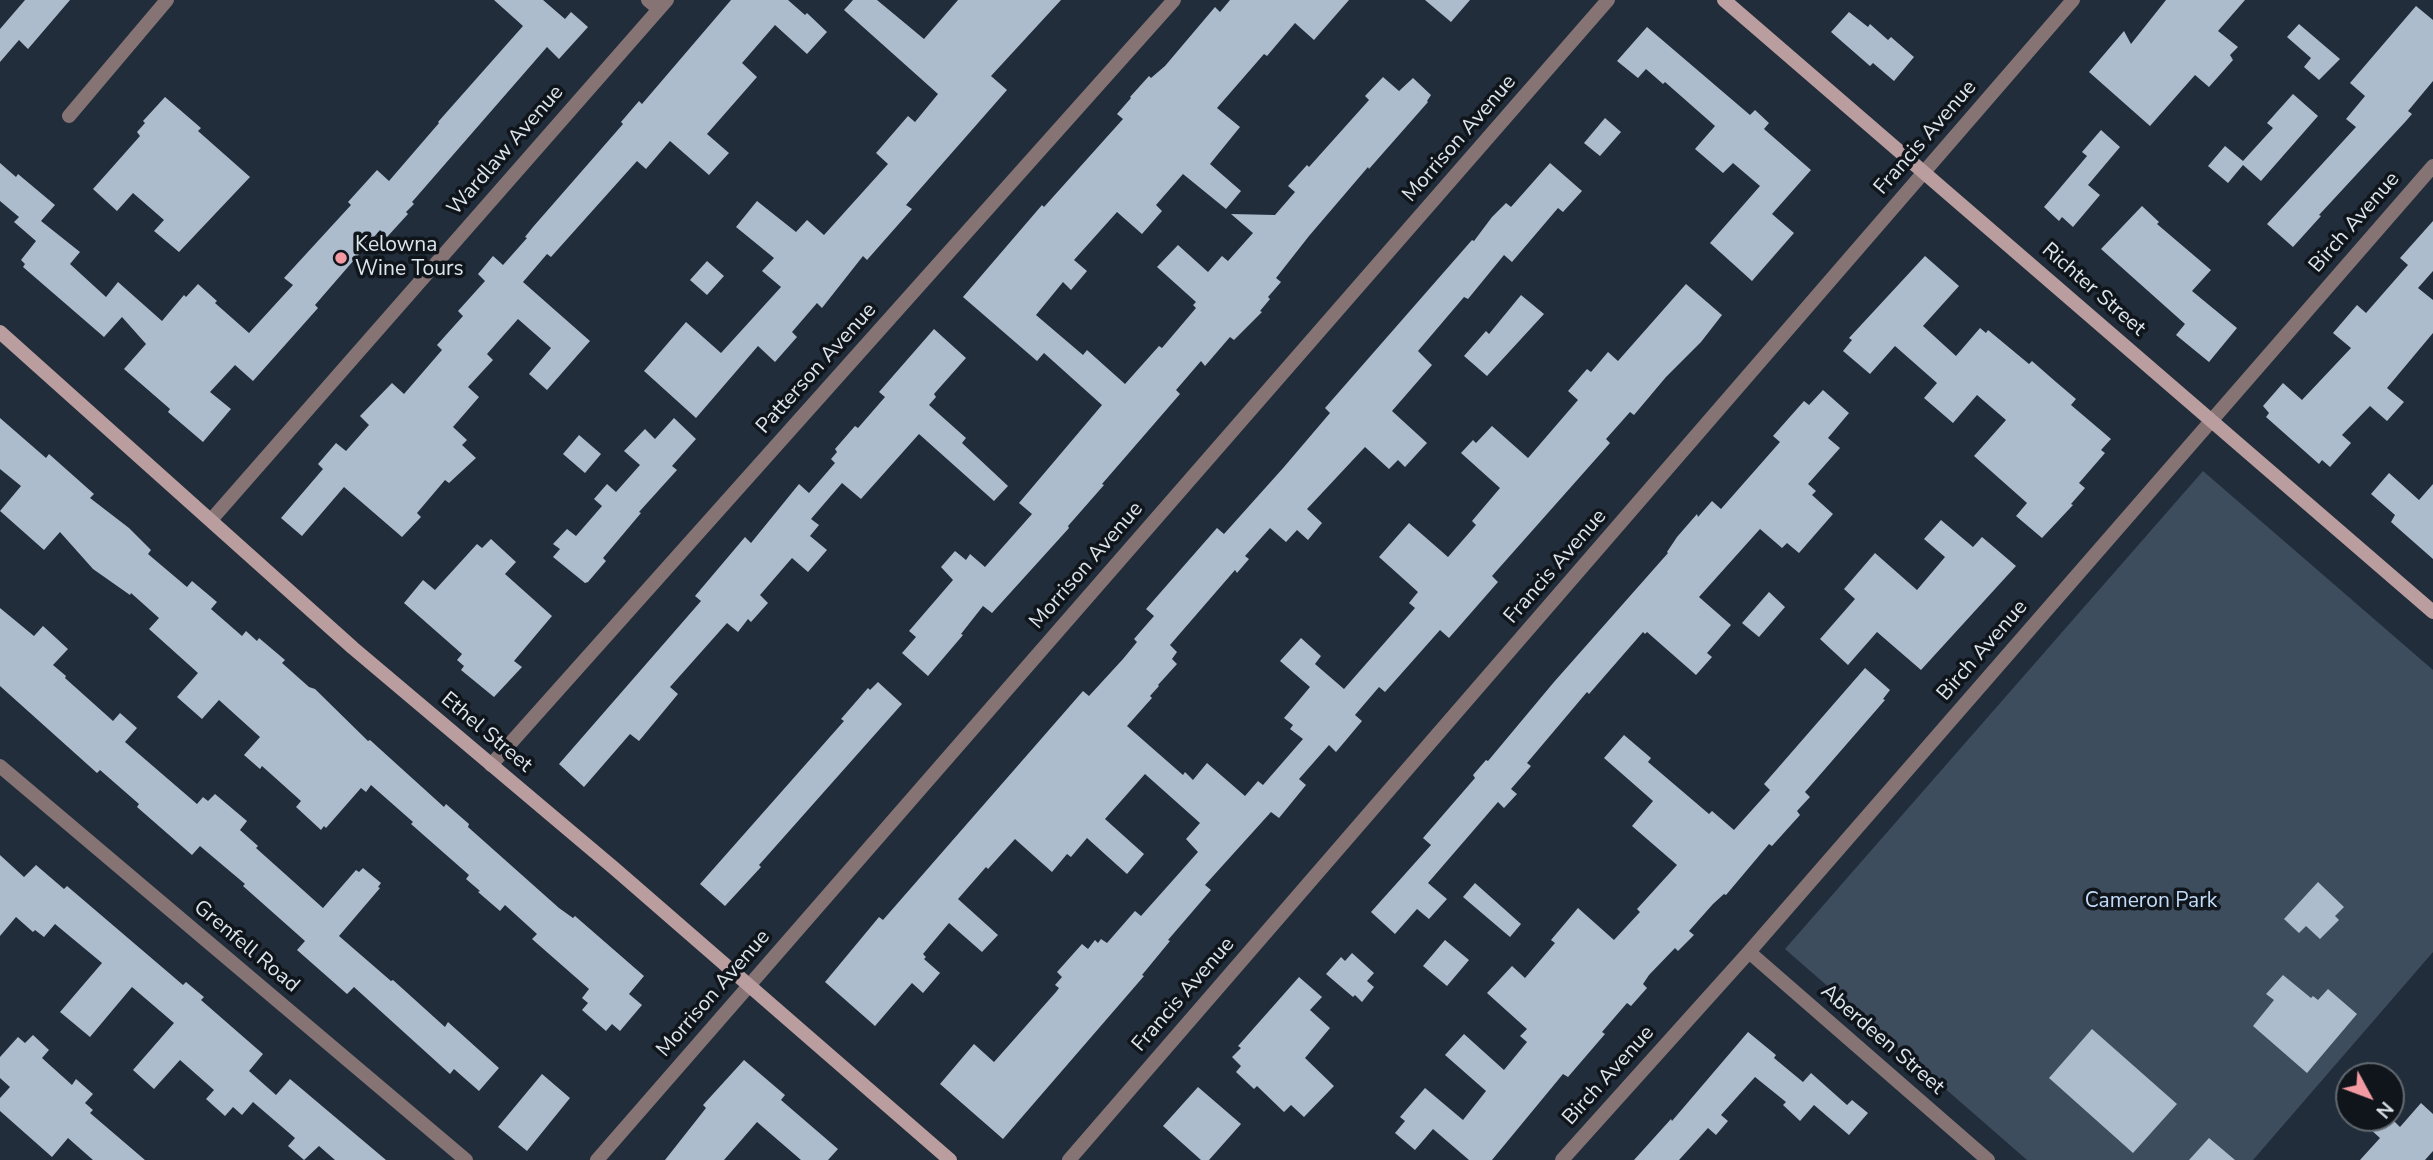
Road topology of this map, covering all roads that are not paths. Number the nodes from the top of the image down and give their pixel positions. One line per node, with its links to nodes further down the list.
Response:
1 (167, 0): 7 (street)
2 (1174, 0): 14 (street, Patterson Avenue)
3 (1608, 0): 17 (street, Morrison Avenue)
4 (1724, 0): 9 (street, Richter Street)
5 (2073, 0): 9 (street, Francis Avenue)
6 (658, 3): 12 (street, Wardlaw Avenue)
7 (69, 116)
8 (2433, 166): 11 (street, Birch Avenue)
9 (1924, 173): 11 (street, Richter Street); 21 (street, Francis Avenue)
10 (0, 332): 12 (street, Ethel Street)
11 (2211, 420): 13 (street, Richter Street); 16 (street, Birch Avenue)
12 (211, 520): 14 (street, Ethel Street)
13 (2433, 612)
14 (491, 765): 17 (street, Ethel Street)
15 (0, 766): 18 (street, Grenfell Road)
16 (1749, 952): 22 (street, Birch Avenue); 23 (street, Aberdeen Street)
17 (749, 985): 19 (street, Morrison Avenue); 20 (street, Ethel Street)
18 (466, 1160)
19 (597, 1160)
20 (950, 1160)
21 (1069, 1160)
22 (1562, 1160)
23 (1988, 1160)

